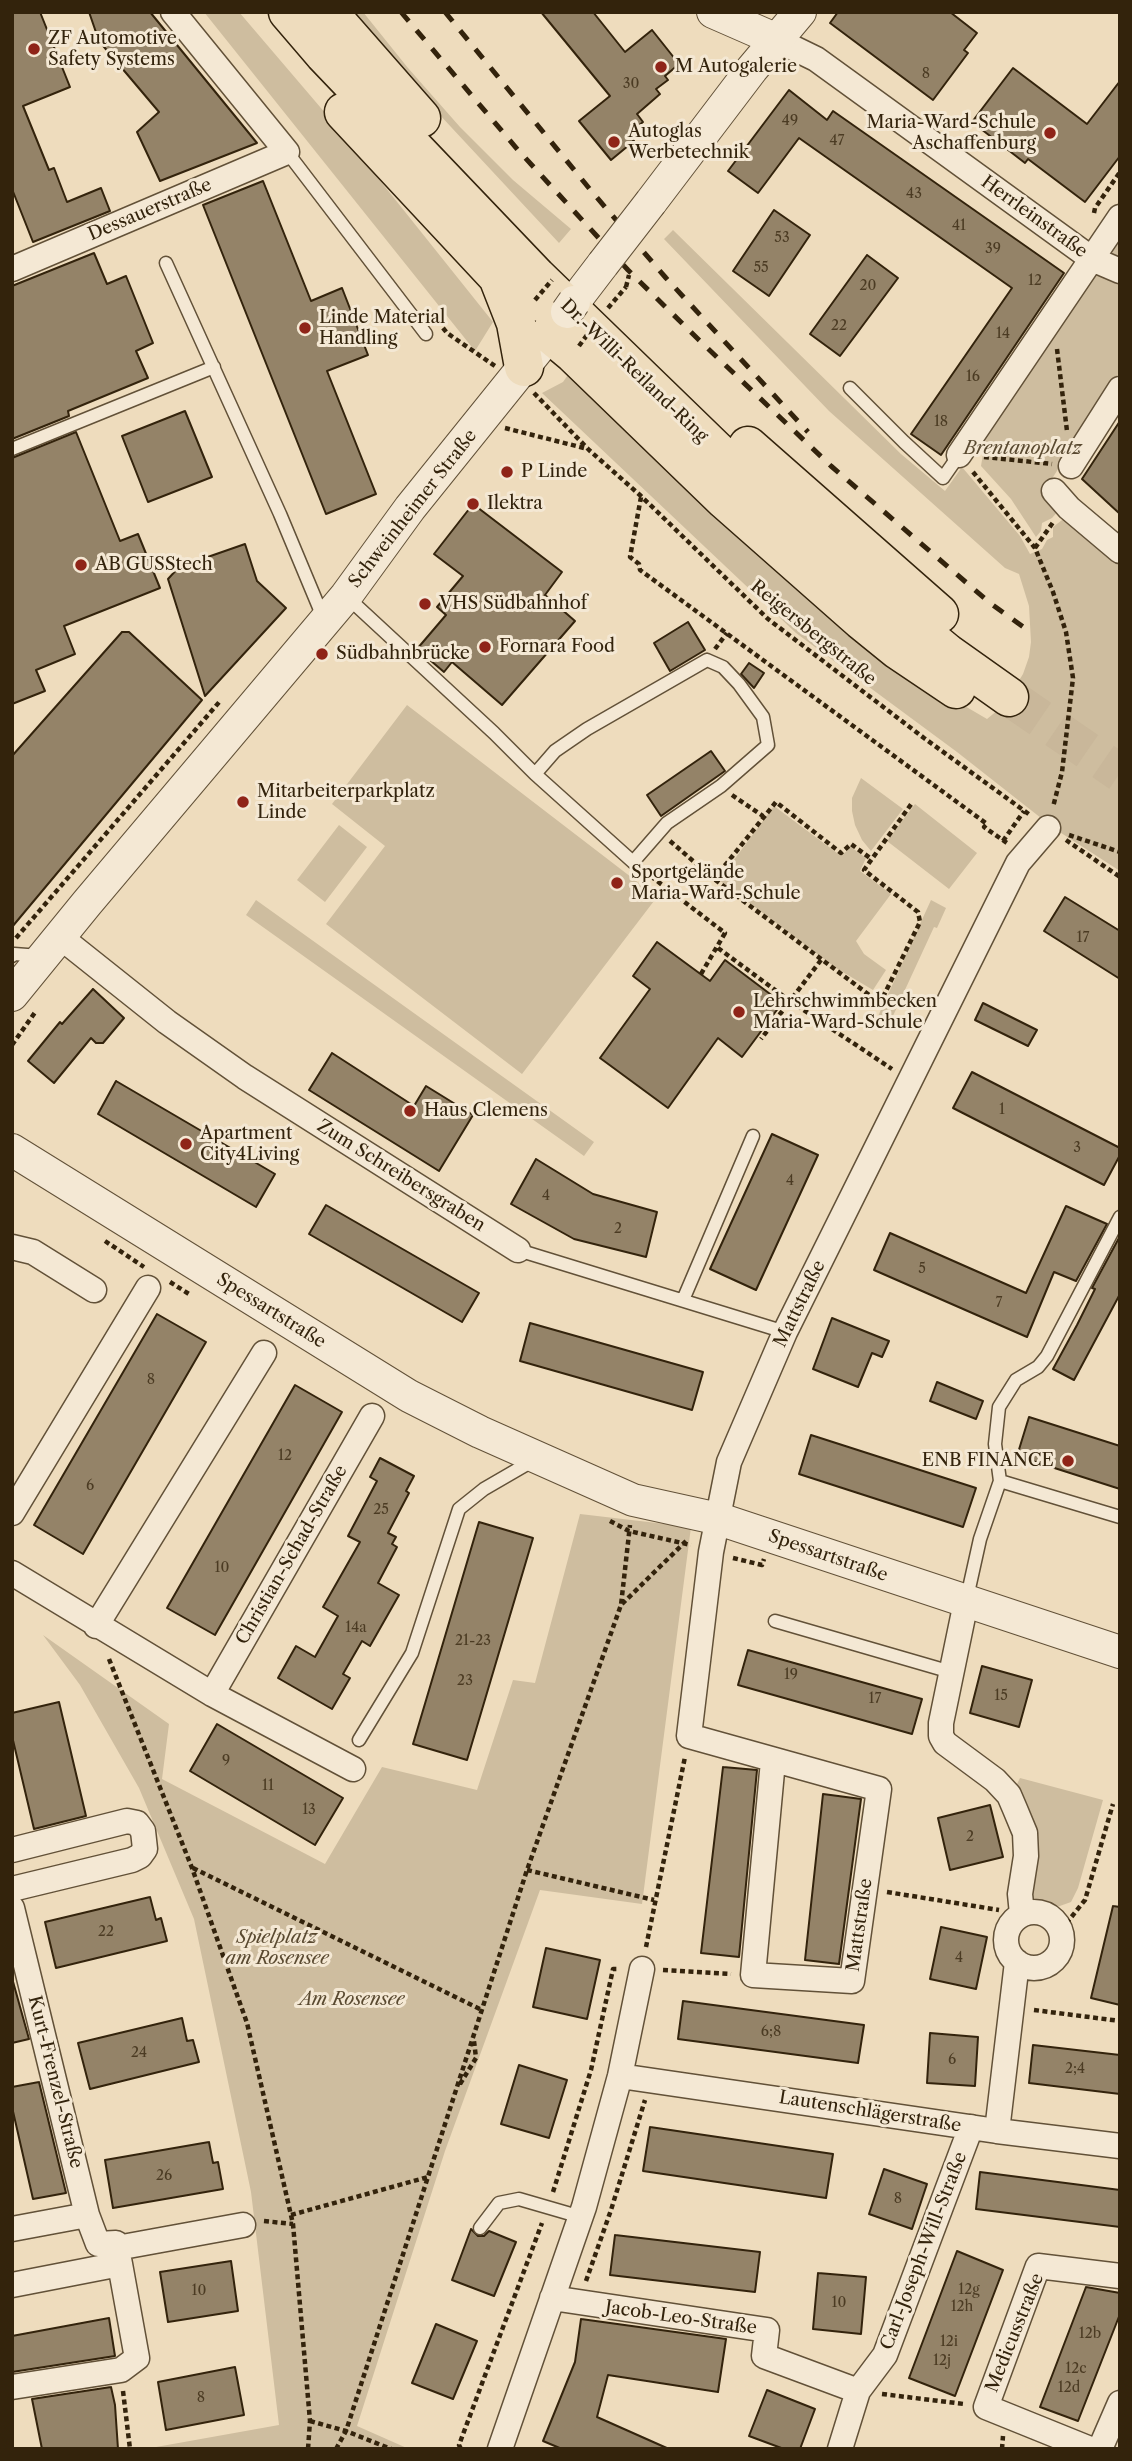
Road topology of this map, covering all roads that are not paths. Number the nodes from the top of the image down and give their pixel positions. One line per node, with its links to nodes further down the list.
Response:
1 (173, 12): 8 (street)
2 (258, 12): 14 (highway)
3 (288, 12): 28 (highway, Dr.-Willi-Reiland-Ring)
4 (328, 12): 15 (highway)
5 (713, 12): 7 (street)
6 (800, 12): 7 (street, Schweinheimer Straße)
7 (777, 40): 10 (street, Herrleinstraße); 15 (street, Schweinheimer Straße, bridge)
8 (287, 152): 12 (street, Dessauerstraße); 16 (lane)
9 (1120, 217): 10 (street)
10 (1091, 260): 13 (street, Herrleinstraße); 22 (street)
11 (166, 263): 17 (lane)
12 (12, 269)
13 (1120, 271)
14 (498, 277): 15 (highway); 18 (highway)
15 (574, 305): 18 (street, Schweinheimer Straße); 28 (highway); 28 (highway)
16 (426, 334)
17 (214, 367): 21 (lane); 27 (lane)
18 (520, 373): 26 (street, Schweinheimer Straße)
19 (850, 388): 22 (lane)
20 (1120, 389): 23 (street)
21 (12, 449)
22 (959, 455)
23 (1071, 466)
24 (1062, 500): 25 (street)
25 (1120, 551)
26 (346, 596): 27 (street, Schweinheimer Straße); 29 (lane)
27 (325, 621): 31 (street, Schweinheimer Straße)
28 (1009, 698)
29 (535, 774): 29 (lane)
30 (1048, 828): 42 (street, Mattstraße)
31 (52, 946): 32 (lane); 33 (street, Schweinheimer Straße); 38 (street, Zum Schreibersgraben)
32 (12, 956)
33 (12, 995)
34 (753, 1136): 41 (lane)
35 (12, 1150): 45 (street, Spessartstraße)
36 (1120, 1217): 46 (lane)
37 (12, 1247): 40 (street)
38 (518, 1250): 41 (lane, Zum Schreibersgraben)
39 (148, 1288): 47 (street)
40 (94, 1290)
41 (683, 1300): 42 (lane, Zum Schreibersgraben)
42 (785, 1332): 49 (street, Mattstraße)
43 (264, 1353): 53 (street)
44 (372, 1416): 56 (street, Christian-Schad-Straße)
45 (537, 1458): 49 (street, Spessartstraße); 57 (lane)
46 (1000, 1481): 48 (lane); 51 (lane)
47 (12, 1513)
48 (1120, 1517)
49 (719, 1519): 51 (street, Spessartstraße); 58 (street, Mattstraße)
50 (12, 1573): 53 (street)
51 (966, 1602): 54 (street, Spessartstraße); 55 (street)
52 (775, 1621): 55 (lane)
53 (96, 1626): 56 (street)
54 (1120, 1653)
55 (951, 1672): 63 (street)
56 (212, 1694): 59 (street)
57 (359, 1740)
58 (774, 1761): 58 (street, Mattstraße)
59 (353, 1769)
60 (12, 1850): 61 (street)
61 (12, 1889)
62 (12, 1908): 70 (street, Kurt-Frenzel-Straße)
63 (1018, 1917): 64 (street); 64 (street)
64 (1017, 1962): 68 (street)
65 (642, 1969): 66 (street)
66 (620, 2076): 67 (street, Lautenschlägerstraße); 71 (street)
67 (971, 2127): 68 (street, Lautenschlägerstraße); 80 (street, Carl-Joseph-Will-Straße)
68 (997, 2131): 69 (street, Lautenschlägerstraße)
69 (1120, 2146)
70 (87, 2215): 74 (street); 75 (street, Kurt-Frenzel-Straße)
71 (581, 2217): 73 (lane); 78 (street)
72 (243, 2225): 75 (street)
73 (480, 2228)
74 (12, 2229)
75 (118, 2256): 77 (street); 79 (street)
76 (1120, 2276): 84 (street, Medicusstraße)
77 (12, 2285)
78 (552, 2298): 80 (street, Jacob-Leo-Straße); 82 (street)
79 (12, 2387)
80 (858, 2391): 83 (street, Carl-Joseph-Will-Straße)
81 (1120, 2403): 85 (street)
82 (500, 2449)
83 (840, 2449)
84 (1090, 2449)
85 (1100, 2449)

